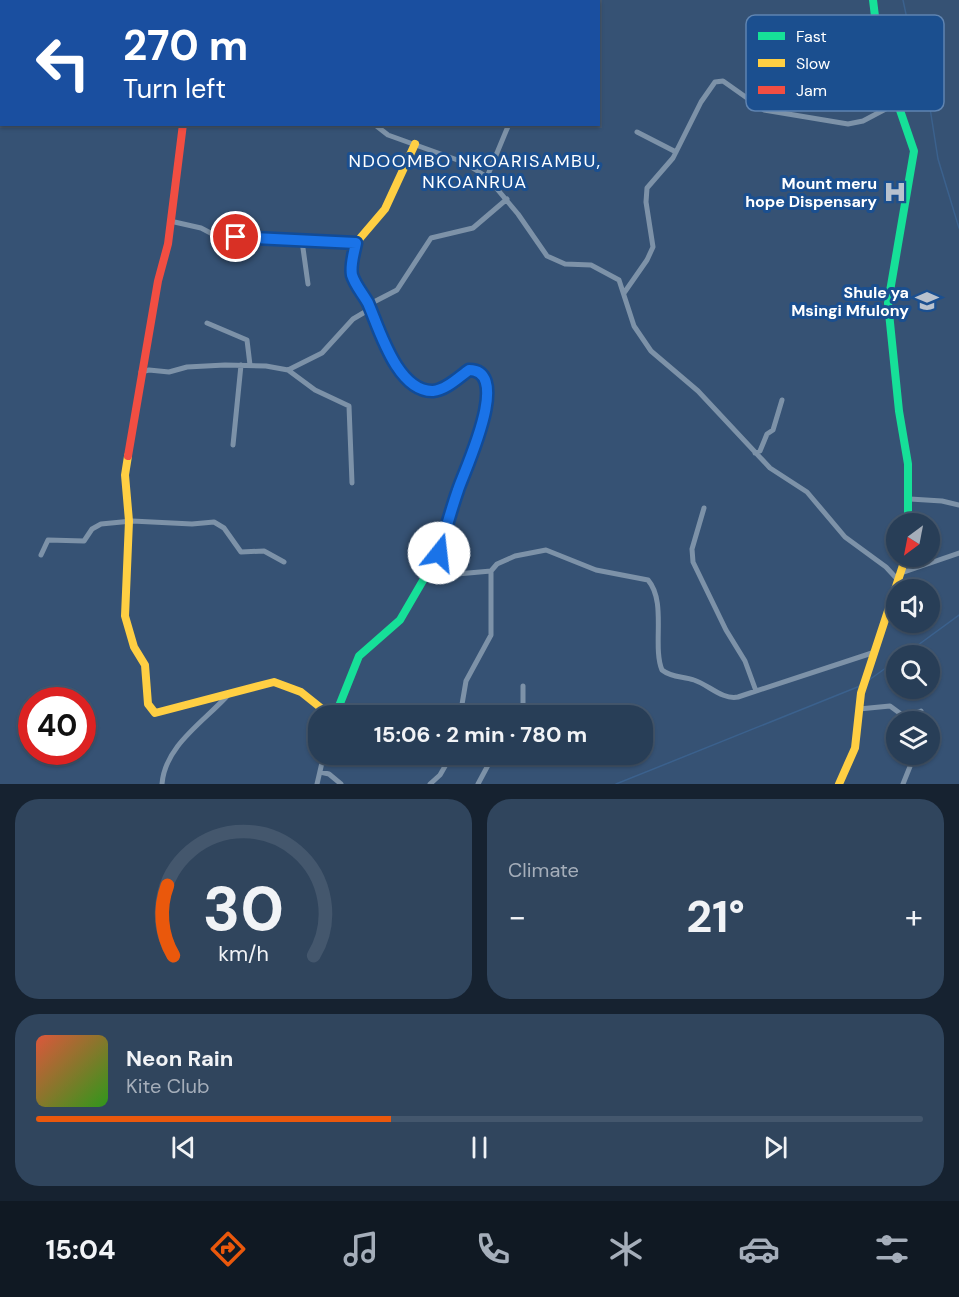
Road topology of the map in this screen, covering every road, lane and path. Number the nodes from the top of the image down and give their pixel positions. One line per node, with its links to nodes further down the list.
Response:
1 (873, 0): 2 (street)
2 (874, 15)
3 (746, 99): 12 (street)
4 (776, 111): 5 (street)
5 (882, 111)
6 (900, 111): 30 (street)
7 (183, 126): 15 (street)
8 (508, 126): 13 (street)
9 (382, 127): 11 (street)
10 (638, 132): 12 (street)
11 (415, 144): 13 (street); 17 (street)
12 (676, 152): 19 (street)
13 (487, 177): 14 (street)
14 (507, 199): 19 (street); 20 (street)
15 (170, 221): 16 (street); 25 (street)
16 (302, 241): 17 (street); 18 (street)
17 (356, 243): 20 (street)
18 (308, 284)
19 (624, 293): 28 (street)
20 (369, 307): 24 (street); 35 (street)
21 (207, 323): 23 (street)
22 (241, 365): 23 (street); 25 (street); 27 (street)
23 (250, 365): 24 (street)
24 (288, 370): 29 (street)
25 (141, 372): 34 (street)
26 (782, 400): 28 (street)
27 (233, 445)
28 (755, 453): 41 (street)
29 (352, 483)
30 (910, 499): 31 (street); 33 (street)
31 (959, 505)
32 (704, 508): 44 (street)
33 (909, 513)
34 (129, 521): 37 (street); 38 (street); 45 (street)
35 (439, 553): 40 (street); 47 (street)
36 (959, 553): 41 (street)
37 (40, 555)
38 (284, 562)
39 (902, 567): 41 (street)
40 (491, 570): 44 (street); 48 (street)
41 (899, 577): 42 (street)
42 (875, 652): 44 (street); 50 (street)
43 (523, 686): 49 (street)
44 (756, 691)
45 (230, 693): 46 (street); 57 (street)
46 (319, 705)
47 (338, 705)
48 (462, 705)
49 (522, 705)
50 (859, 709): 51 (street); 62 (street)
51 (897, 711)
52 (322, 765): 56 (street)
53 (446, 765): 60 (street)
54 (488, 765): 61 (street)
55 (911, 765): 63 (street)
56 (320, 772): 58 (street); 59 (street)
57 (162, 784)
58 (317, 784)
59 (341, 784)
60 (430, 784)
61 (478, 784)
62 (839, 784)
63 (903, 784)

